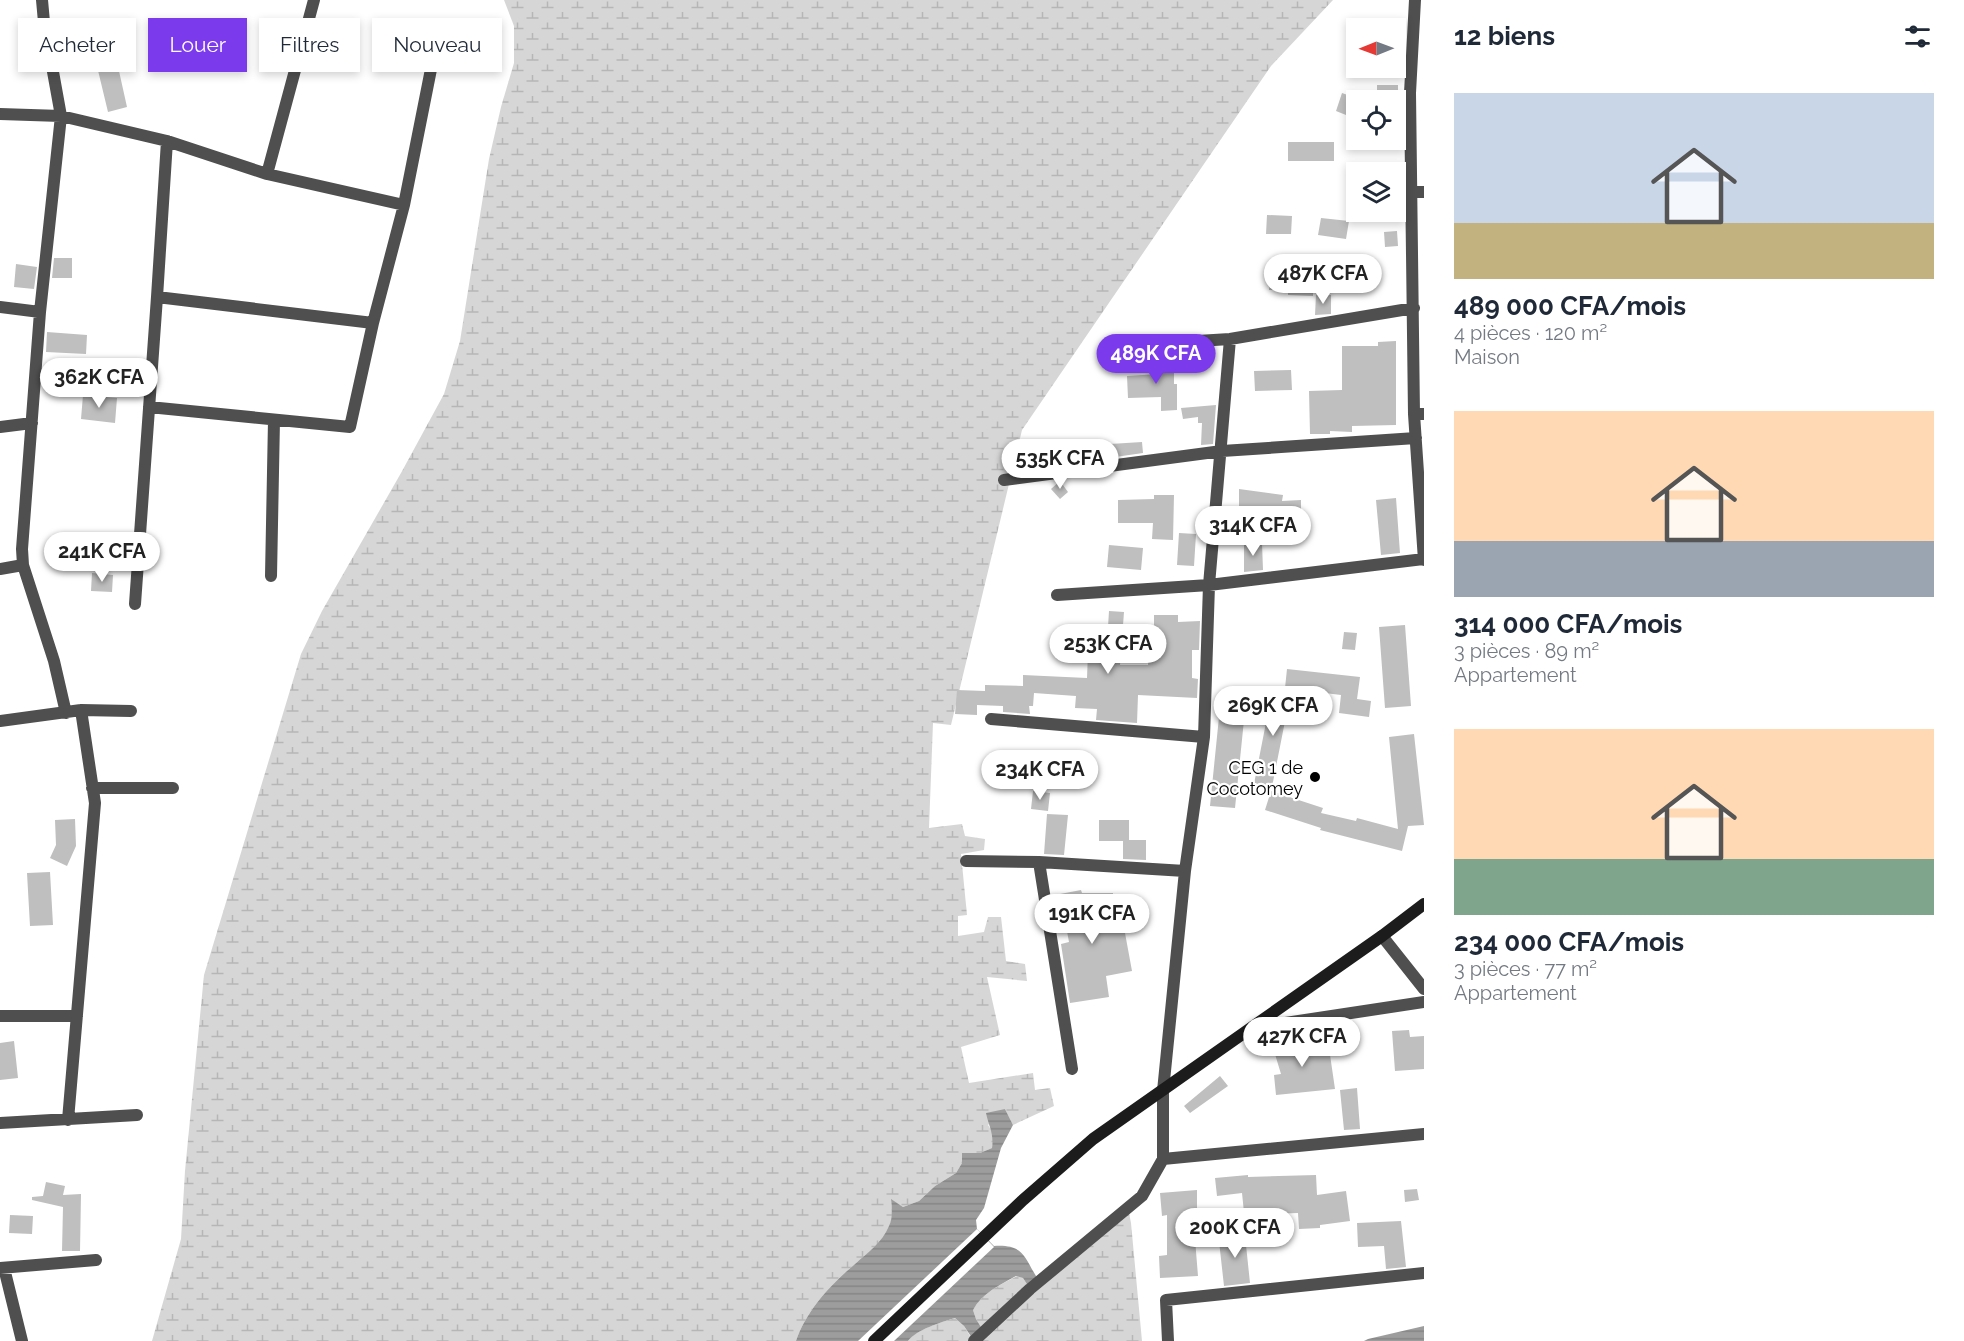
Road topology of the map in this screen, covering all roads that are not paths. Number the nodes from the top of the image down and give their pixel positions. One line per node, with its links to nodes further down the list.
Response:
1 (42, 0): 6 (street)
2 (314, 0): 8 (street)
3 (1415, 0): 9 (street)
4 (430, 72): 10 (street)
5 (0, 114): 6 (street)
6 (61, 116): 7 (street); 14 (street)
7 (167, 141): 8 (street); 11 (street)
8 (267, 174): 10 (street)
9 (1418, 192): 13 (street)
10 (404, 205): 15 (street)
11 (157, 297): 15 (street); 18 (street)
12 (0, 307): 14 (street)
13 (1414, 308): 16 (street); 19 (street)
14 (40, 312): 21 (street)
15 (373, 323): 20 (street)
16 (1230, 339): 17 (street); 24 (street)
17 (1116, 346)
18 (149, 407): 20 (street); 32 (street)
19 (1419, 414): 23 (street)
20 (274, 420): 29 (street)
21 (32, 423): 22 (street); 27 (street)
22 (0, 427)
23 (1416, 438): 24 (street); 26 (street)
24 (1222, 451): 25 (street); 30 (street)
25 (1004, 480)
26 (1424, 559): 30 (street)
27 (23, 565): 28 (street); 35 (street)
28 (0, 569)
29 (271, 576)
30 (1209, 585): 31 (street); 38 (street)
31 (1057, 595)
32 (135, 604)
33 (81, 710): 34 (street); 35 (street); 39 (street)
34 (131, 711)
35 (66, 712): 37 (street)
36 (991, 719): 38 (street)
37 (0, 721)
38 (1204, 737): 43 (street)
39 (92, 788): 40 (street); 49 (street)
40 (173, 788)
41 (966, 861): 42 (street)
42 (1039, 862): 43 (street); 51 (street)
43 (1185, 871): 52 (street)
44 (1424, 904): 45 (main road)
45 (1382, 936): 46 (street); 50 (main road)
46 (1424, 989)
47 (1424, 1002): 50 (street)
48 (0, 1016): 49 (street)
49 (77, 1016): 54 (street)
50 (1252, 1028): 52 (main road)
51 (1072, 1069)
52 (1163, 1091): 57 (street); 62 (main road)
53 (137, 1115): 54 (street)
54 (68, 1120): 55 (street)
55 (0, 1123)
56 (1424, 1134): 57 (street)
57 (1163, 1159): 63 (street)
58 (96, 1260): 59 (street)
59 (2, 1268): 61 (street)
60 (1424, 1273): 64 (street)
61 (22, 1341)
62 (874, 1341)
63 (974, 1341)
64 (1168, 1341)

